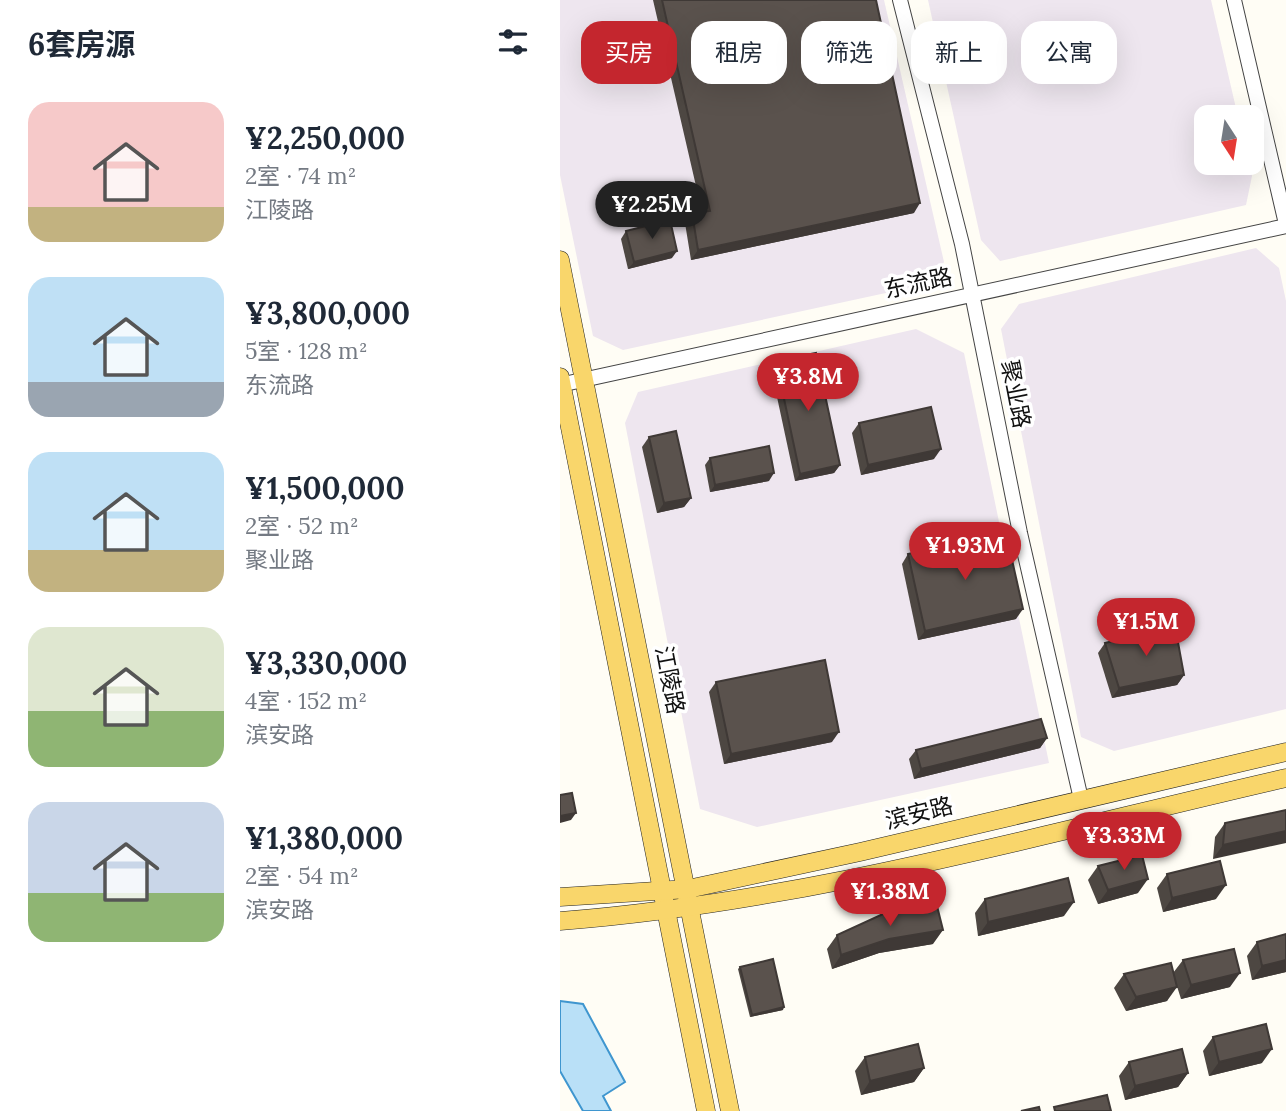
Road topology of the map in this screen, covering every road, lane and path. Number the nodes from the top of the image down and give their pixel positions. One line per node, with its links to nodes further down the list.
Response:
1 (900, 0): 5 (street, 聚业路)
2 (1234, 0): 3 (street)
3 (1286, 225): 5 (street, 东流路)
4 (560, 260): 6 (main road, 江陵路)
5 (971, 294): 6 (street, 东流路); 10 (street, 聚业路)
6 (584, 379): 7 (street, 东流路); 11 (main road, 江陵路)
7 (561, 382): 12 (main road)
8 (1286, 752): 10 (main road, 滨安路)
9 (1286, 778): 14 (main road, 滨安路)
10 (1081, 799): 11 (main road, 滨安路)
11 (688, 889): 12 (main road, 滨安路); 14 (main road, 江陵路)
12 (665, 891): 13 (main road, 滨安路); 15 (main road)
13 (560, 897)
14 (691, 909): 15 (main road, 滨安路); 18 (main road, 江陵路)
15 (668, 911): 16 (main road, 滨安路); 17 (main road)
16 (560, 921)
17 (706, 1111)
18 (730, 1111)

